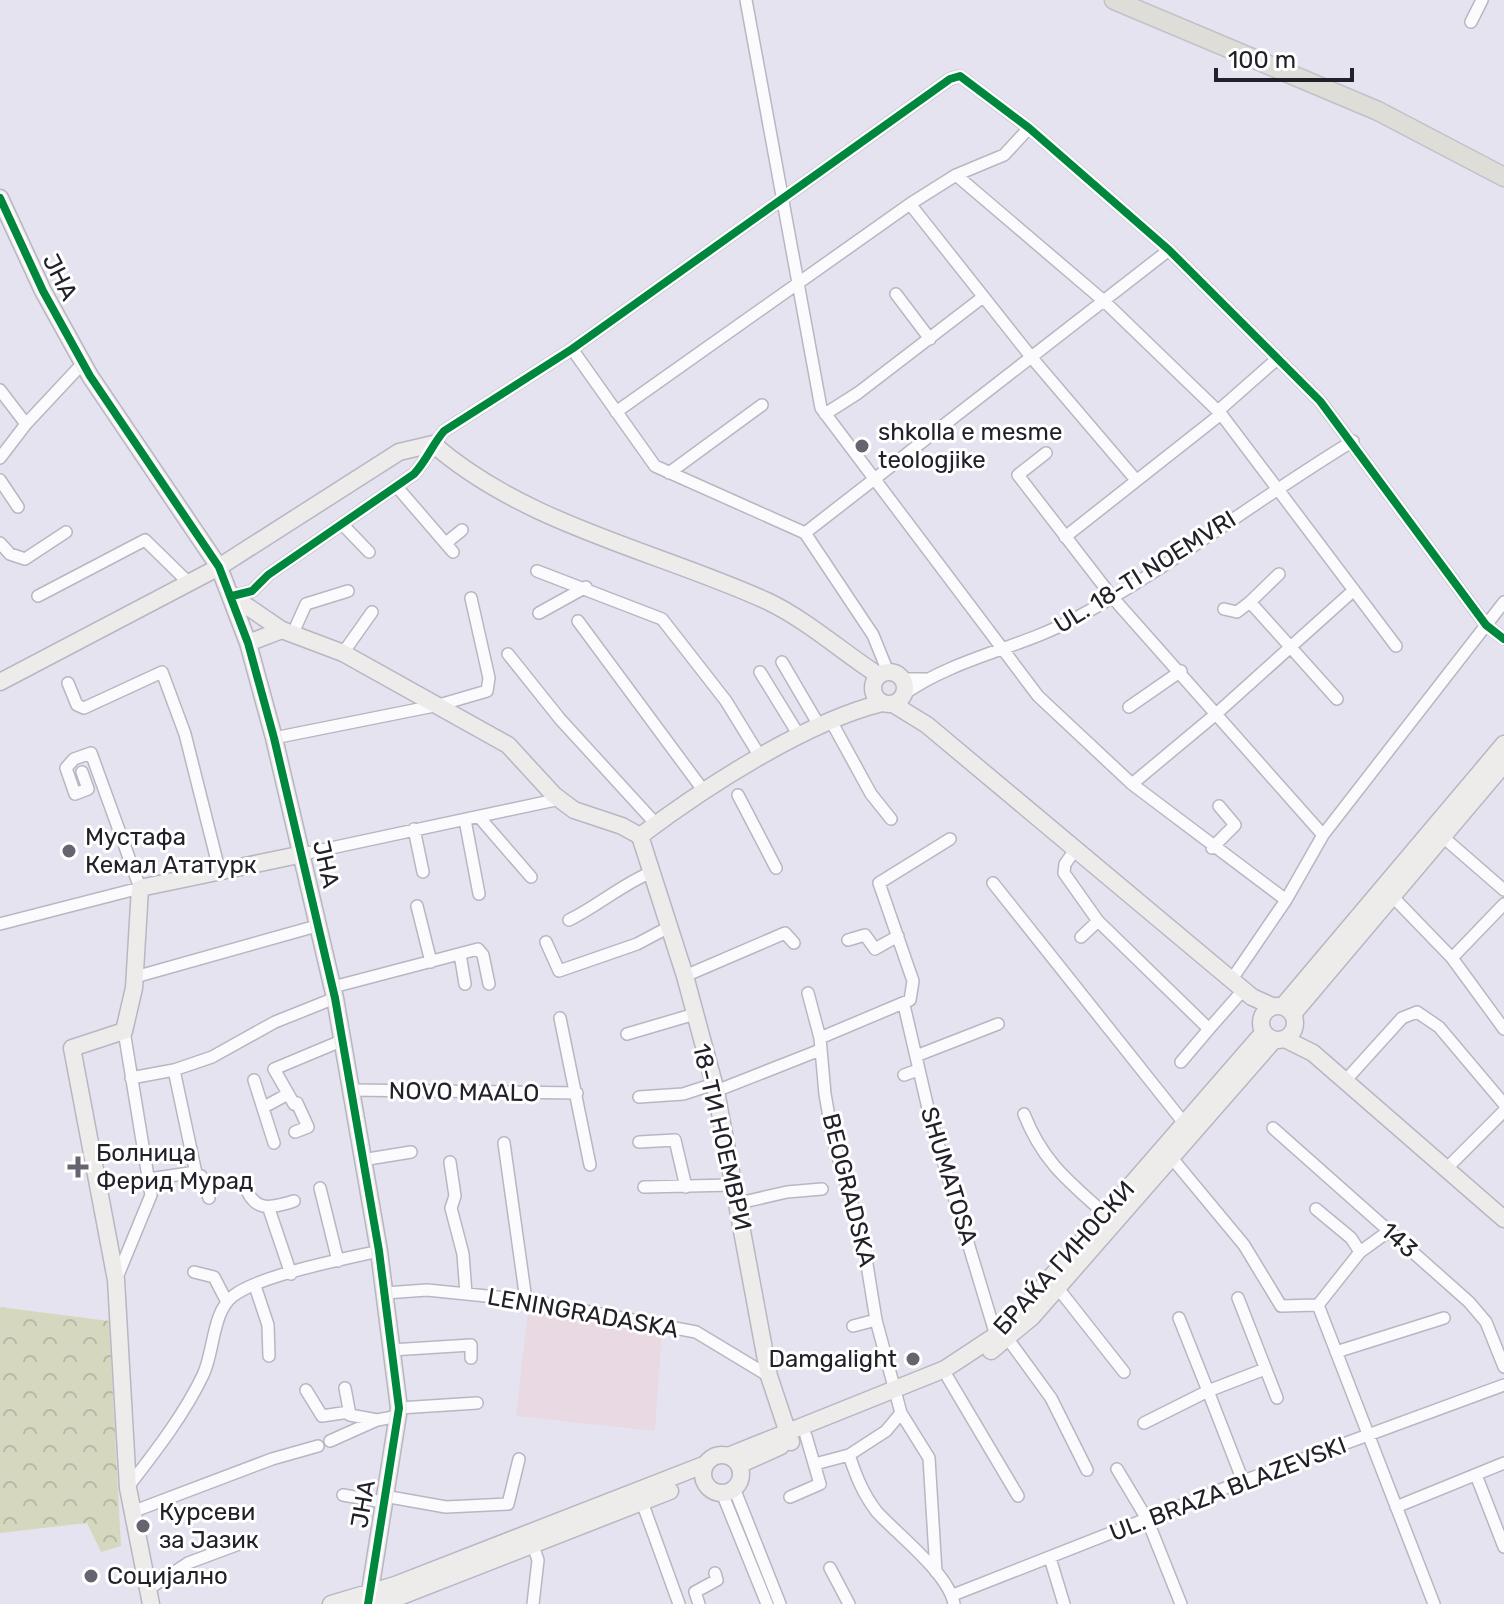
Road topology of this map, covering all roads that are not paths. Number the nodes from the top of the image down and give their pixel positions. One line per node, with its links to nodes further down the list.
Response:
1 (746, 0): 13 (street)
2 (1114, 0): 6 (main road)
3 (1482, 0): 4 (street)
4 (1471, 22)
5 (1029, 128): 9 (street); 13 (street); 15 (street)
6 (1439, 142): 7 (main road); 11 (main road)
7 (1464, 155): 8 (main road); 10 (main road)
8 (1504, 170)
9 (956, 175): 14 (street); 19 (street)
10 (1504, 177)
11 (1504, 185)
12 (0, 198): 24 (street, ЈНА)
13 (784, 199): 16 (street); 21 (street)
14 (910, 204): 16 (street); 18 (street)
15 (1169, 250): 19 (street); 23 (street)
16 (796, 283): 27 (street); 29 (street)
17 (896, 294): 20 (street)
18 (983, 297): 20 (street); 22 (street)
19 (1105, 302): 22 (street); 28 (street)
20 (930, 339): 29 (street)
21 (572, 349): 27 (street); 32 (street)
22 (1032, 358): 36 (street); 38 (street)
23 (1277, 359): 28 (street); 31 (street)
24 (83, 363): 30 (street); 49 (street, ЈНА)
25 (0, 390): 30 (street)
26 (762, 405): 35 (street)
27 (616, 412): 35 (street)
28 (1220, 412): 38 (street); 40 (street)
29 (825, 414): 36 (street)
30 (26, 424): 34 (street)
31 (1353, 441): 40 (street, UL. 18-TI NOEMVRI); 66 (street)
32 (433, 444): 39 (street); 49 (street); 80 (street)
33 (1046, 453): 46 (street)
34 (0, 458)
35 (669, 473): 45 (street)
36 (874, 478): 45 (street); 72 (street)
37 (0, 480): 41 (street)
38 (1136, 480): 46 (street)
39 (397, 487): 42 (street); 43 (street)
40 (1277, 487): 54 (street); 59 (street, UL. 18-TI NOEMVRI)
41 (18, 507)
42 (343, 525): 48 (street); 57 (street)
43 (462, 530)
44 (66, 532): 47 (street)
45 (805, 533): 80 (street)
46 (1065, 537): 59 (street)
47 (0, 543)
48 (369, 552)
49 (219, 567): 52 (street); 57 (street, ЈНА)
50 (537, 571): 53 (street)
51 (1279, 574): 60 (street)
52 (189, 583): 56 (street); 78 (street)
53 (586, 587): 64 (street); 89 (street)
54 (1354, 590): 70 (street); 71 (street)
55 (348, 591): 67 (street)
56 (38, 596)
57 (232, 596): 67 (street); 69 (street, ЈНА)
58 (471, 598): 82 (street)
59 (1113, 598): 72 (street, UL. 18-TI NOEMVRI); 76 (street)
60 (1250, 602): 62 (street); 71 (street)
61 (1504, 602): 66 (street)
62 (1224, 609)
63 (372, 612): 73 (street)
64 (539, 613)
65 (578, 621): 93 (street)
66 (1486, 625): 68 (street); 102 (street)
67 (287, 631): 69 (street); 73 (street)
68 (1504, 639)
69 (248, 643): 87 (street, ЈНА)
70 (1396, 646)
71 (1290, 649): 81 (street); 84 (street)
72 (1000, 651): 80 (street, UL. 18-TI NOEMVRI); 92 (street)
73 (343, 653): 82 (street)
74 (508, 654): 100 (street)
75 (782, 662): 85 (street)
76 (1181, 671): 83 (street); 84 (street)
77 (760, 672): 86 (street)
78 (0, 682)
79 (68, 683): 110 (street)
80 (887, 688): 85 (street, UL. 18-TI NOEMVRI); 107 (street)
81 (1337, 699)
82 (439, 705): 87 (street); 95 (street)
83 (1129, 707)
84 (1216, 714): 92 (street); 102 (street)
85 (825, 724): 86 (street); 98 (street)
86 (800, 737): 89 (street)
87 (274, 738): 108 (street, ЈНА)
88 (1504, 744): 145 (street, БРАЌА ГИНОСКИ)
89 (761, 758): 93 (street)
90 (1504, 764): 104 (street, БРАЌА ГИНОСКИ)
91 (82, 772): 115 (street)
92 (1132, 784): 106 (street)
93 (703, 790): 100 (street)
94 (738, 795): 109 (street)
95 (560, 799): 97 (street); 103 (street)
96 (1219, 806): 106 (street)
97 (479, 817): 99 (street); 113 (street)
98 (891, 819)
99 (465, 820): 101 (street); 117 (street)
100 (656, 824): 103 (street)
101 (414, 829): 108 (street); 111 (street)
102 (1323, 835): 119 (street)
103 (640, 836): 112 (street, 18-ТИ НОЕМВРИ)
104 (1443, 837): 116 (street); 118 (street, БРАЌА ГИНОСКИ)
105 (950, 839): 127 (street)
106 (1212, 848): 119 (street)
107 (1075, 850): 123 (street); 139 (street)
108 (303, 854): 110 (street); 125 (street, ЈНА)
109 (776, 868)
110 (219, 869): 115 (street)
111 (423, 872)
112 (652, 872): 122 (street); 126 (street, 18-ТИ НОЕМВРИ)
113 (531, 877)
114 (993, 883): 170 (street)
115 (140, 888): 124 (street); 136 (street)
116 (1504, 890)
117 (479, 894)
118 (1393, 897): 133 (street); 145 (street, БРАЌА ГИНОСКИ)
119 (1286, 900): 139 (street)
120 (1504, 904): 133 (street)
121 (417, 906): 134 (street)
122 (569, 920)
123 (1098, 921): 128 (street); 147 (street)
124 (0, 924)
125 (320, 925): 136 (street); 140 (street, ЈНА)
126 (669, 927): 130 (street); 135 (street, 18-ТИ НОЕМВРИ)
127 (898, 936): 129 (street); 142 (street)
128 (1081, 937)
129 (848, 940)
130 (546, 942)
131 (794, 943): 135 (street)
132 (460, 954): 134 (street); 137 (street); 138 (street)
133 (1452, 958): 148 (street)
134 (431, 962): 140 (street)
135 (685, 976): 143 (street, 18-ТИ НОЕМВРИ)
136 (135, 977): 149 (street)
137 (465, 984)
138 (489, 984)
139 (1243, 989): 145 (street); 147 (street)
140 (334, 992): 151 (street, ЈНА); 155 (street)
141 (808, 993): 152 (street, BEOGRADSKA)
142 (904, 1005): 152 (street); 153 (street, SHUMATOSA)
143 (695, 1014): 150 (street); 161 (street, 18-ТИ НОЕМВРИ)
144 (560, 1018): 163 (street, NOVO MAALO)
145 (1278, 1022): 160 (street); 170 (street, БРАЌА ГИНОСКИ); 177 (street, БРАЌА ГИНОСКИ)
146 (998, 1024): 153 (street)
147 (1209, 1029): 154 (street)
148 (1504, 1029)
149 (124, 1031): 158 (street); 203 (street)
150 (627, 1034)
151 (341, 1041): 162 (street, ЈНА); 164 (street)
152 (820, 1044): 161 (street); 214 (street, BEOGRADSKA)
153 (916, 1056): 156 (street, SHUMATOSA)
154 (1181, 1062)
155 (174, 1070): 158 (street); 182 (street)
156 (918, 1070): 157 (street); 216 (street, SHUMATOSA)
157 (904, 1075)
158 (131, 1078): 183 (street)
159 (254, 1080): 167 (street)
160 (1345, 1081): 166 (street); 181 (street)
161 (715, 1087): 165 (street); 185 (street, 18-ТИ НОЕМВРИ)
162 (350, 1090): 163 (street, NOVO MAALO); 178 (street, ЈНА)
163 (577, 1093): 180 (street, NOVO MAALO)
164 (288, 1094): 167 (street); 172 (street)
165 (639, 1097)
166 (1504, 1104)
167 (264, 1107): 174 (street)
168 (1504, 1111): 181 (street)
169 (1024, 1114): 195 (street)
170 (1184, 1123): 195 (street, БРАЌА ГИНОСКИ)
171 (1273, 1128): 197 (street, 143)
172 (295, 1132)
173 (639, 1142): 187 (street)
174 (274, 1143)
175 (504, 1143): 209 (street)
176 (411, 1152): 178 (street)
177 (1171, 1157): 205 (street, БРАЌА ГИНОСКИ); 211 (street)
178 (362, 1160): 198 (street, ЈНА)
179 (450, 1162): 207 (street)
180 (590, 1165)
181 (1445, 1170): 196 (street)
182 (196, 1172): 183 (street); 190 (street)
183 (149, 1179): 203 (street)
184 (244, 1183): 193 (street)
185 (733, 1185): 187 (street); 192 (street, 18-ТИ НОЕМВРИ)
186 (644, 1187): 187 (street)
187 (686, 1187)
188 (320, 1188): 200 (street)
189 (822, 1189): 192 (street)
190 (209, 1198)
191 (294, 1201): 193 (street)
192 (739, 1203): 224 (street, 18-ТИ НОЕМВРИ)
193 (269, 1209): 202 (street)
194 (1316, 1209): 199 (street)
195 (1105, 1214): 216 (street, БРАЌА ГИНОСКИ)
196 (1504, 1219)
197 (1389, 1231): 199 (street); 221 (street, 143)
198 (379, 1251): 200 (street); 206 (street, ЈНА)
199 (1360, 1252): 211 (street)
200 (338, 1261): 202 (street)
201 (194, 1272): 210 (street)
202 (291, 1274): 204 (street)
203 (116, 1280): 251 (street)
204 (255, 1286): 210 (street); 219 (street)
205 (1057, 1287): 216 (street, БРАЌА ГИНОСКИ); 223 (street)
206 (385, 1293): 207 (street, LENINGRADASKA); 217 (street, ЈНА)
207 (466, 1294): 209 (street, LENINGRADASKA)
208 (1238, 1298): 222 (street)
209 (526, 1300): 224 (street, LENINGRADASKA)
210 (227, 1302): 251 (street)
211 (1318, 1305): 218 (street)
212 (1179, 1318): 229 (street)
213 (1444, 1318): 218 (street)
214 (876, 1320): 215 (street); 231 (street, BEOGRADSKA)
215 (853, 1326)
216 (1002, 1340): 225 (street, БРАЌА ГИНОСКИ); 231 (street, БРАЌА ГИНОСКИ); 247 (street, SHUMATOSA)
217 (391, 1350): 220 (street); 234 (street, ЈНА)
218 (1336, 1352): 238 (street)
219 (269, 1356)
220 (471, 1358)
221 (1504, 1367)
222 (1265, 1369): 229 (street); 230 (street)
223 (1124, 1372)
224 (769, 1376): 237 (street, 18-ТИ НОЕМВРИ)
225 (948, 1378): 231 (street, БРАЌА ГИНОСКИ); 254 (street)
226 (1504, 1385): 238 (street, UL. BRAZA BLAZEVSKI)
227 (345, 1388): 233 (street)
228 (306, 1390): 233 (street)
229 (1208, 1391): 236 (street); 250 (street)
230 (1277, 1398)
231 (898, 1399): 237 (street, БРАЌА ГИНОСКИ); 241 (street); 267 (street, BEOGRADSKA)
232 (477, 1403): 234 (street)
233 (349, 1412): 235 (street)
234 (399, 1412): 235 (street); 256 (street, ЈНА)
235 (377, 1420): 239 (street)
236 (1144, 1423)
237 (795, 1437): 243 (street, БРАЌА ГИНОСКИ); 245 (street)
238 (1369, 1437): 250 (street, UL. BRAZA BLAZEVSKI); 258 (street)
239 (330, 1441)
240 (318, 1446): 259 (street)
241 (849, 1455): 245 (street); 267 (street)
242 (519, 1459): 256 (street)
243 (733, 1460): 248 (street, БРАЌА ГИНОСКИ); 252 (street)
244 (1504, 1463): 249 (street)
245 (815, 1464): 255 (street)
246 (1117, 1469): 260 (street)
247 (1087, 1470)
248 (705, 1471): 252 (street); 257 (street, БРАЌА ГИНОСКИ); 270 (street, БРАЌА ГИНОСКИ)
249 (1476, 1475): 258 (street); 263 (street)
250 (1243, 1481): 260 (street, UL. BRAZA BLAZEVSKI)
251 (128, 1488): 259 (street)
252 (728, 1490): 275 (street); 276 (street)
253 (343, 1495): 256 (street)
254 (1018, 1496)
255 (790, 1497)
256 (383, 1499): 270 (street, ЈНА)
257 (642, 1502): 261 (street, БРАЌА ГИНОСКИ); 273 (street)
258 (1396, 1507): 280 (street)
259 (132, 1512): 268 (street)
260 (1147, 1519): 264 (street, UL. BRAZA BLAZEVSKI); 279 (street)
261 (532, 1543): 270 (street, БРАЌА ГИНОСКИ); 272 (street)
262 (239, 1544): 268 (street)
263 (1504, 1547)
264 (1050, 1558): 269 (street, UL. BRAZA BLAZEVSKI); 278 (street)
265 (830, 1568): 277 (street)
266 (715, 1573): 274 (street)
267 (936, 1574): 269 (street)
268 (149, 1597)
269 (954, 1600)
270 (372, 1601): 271 (street, БРАЌА ГИНОСКИ)
271 (331, 1604)
272 (533, 1604)
273 (679, 1604)
274 (699, 1604)
275 (767, 1604)
276 (780, 1604)
277 (849, 1604)
278 (1064, 1604)
279 (1181, 1604)
280 (1434, 1604)

